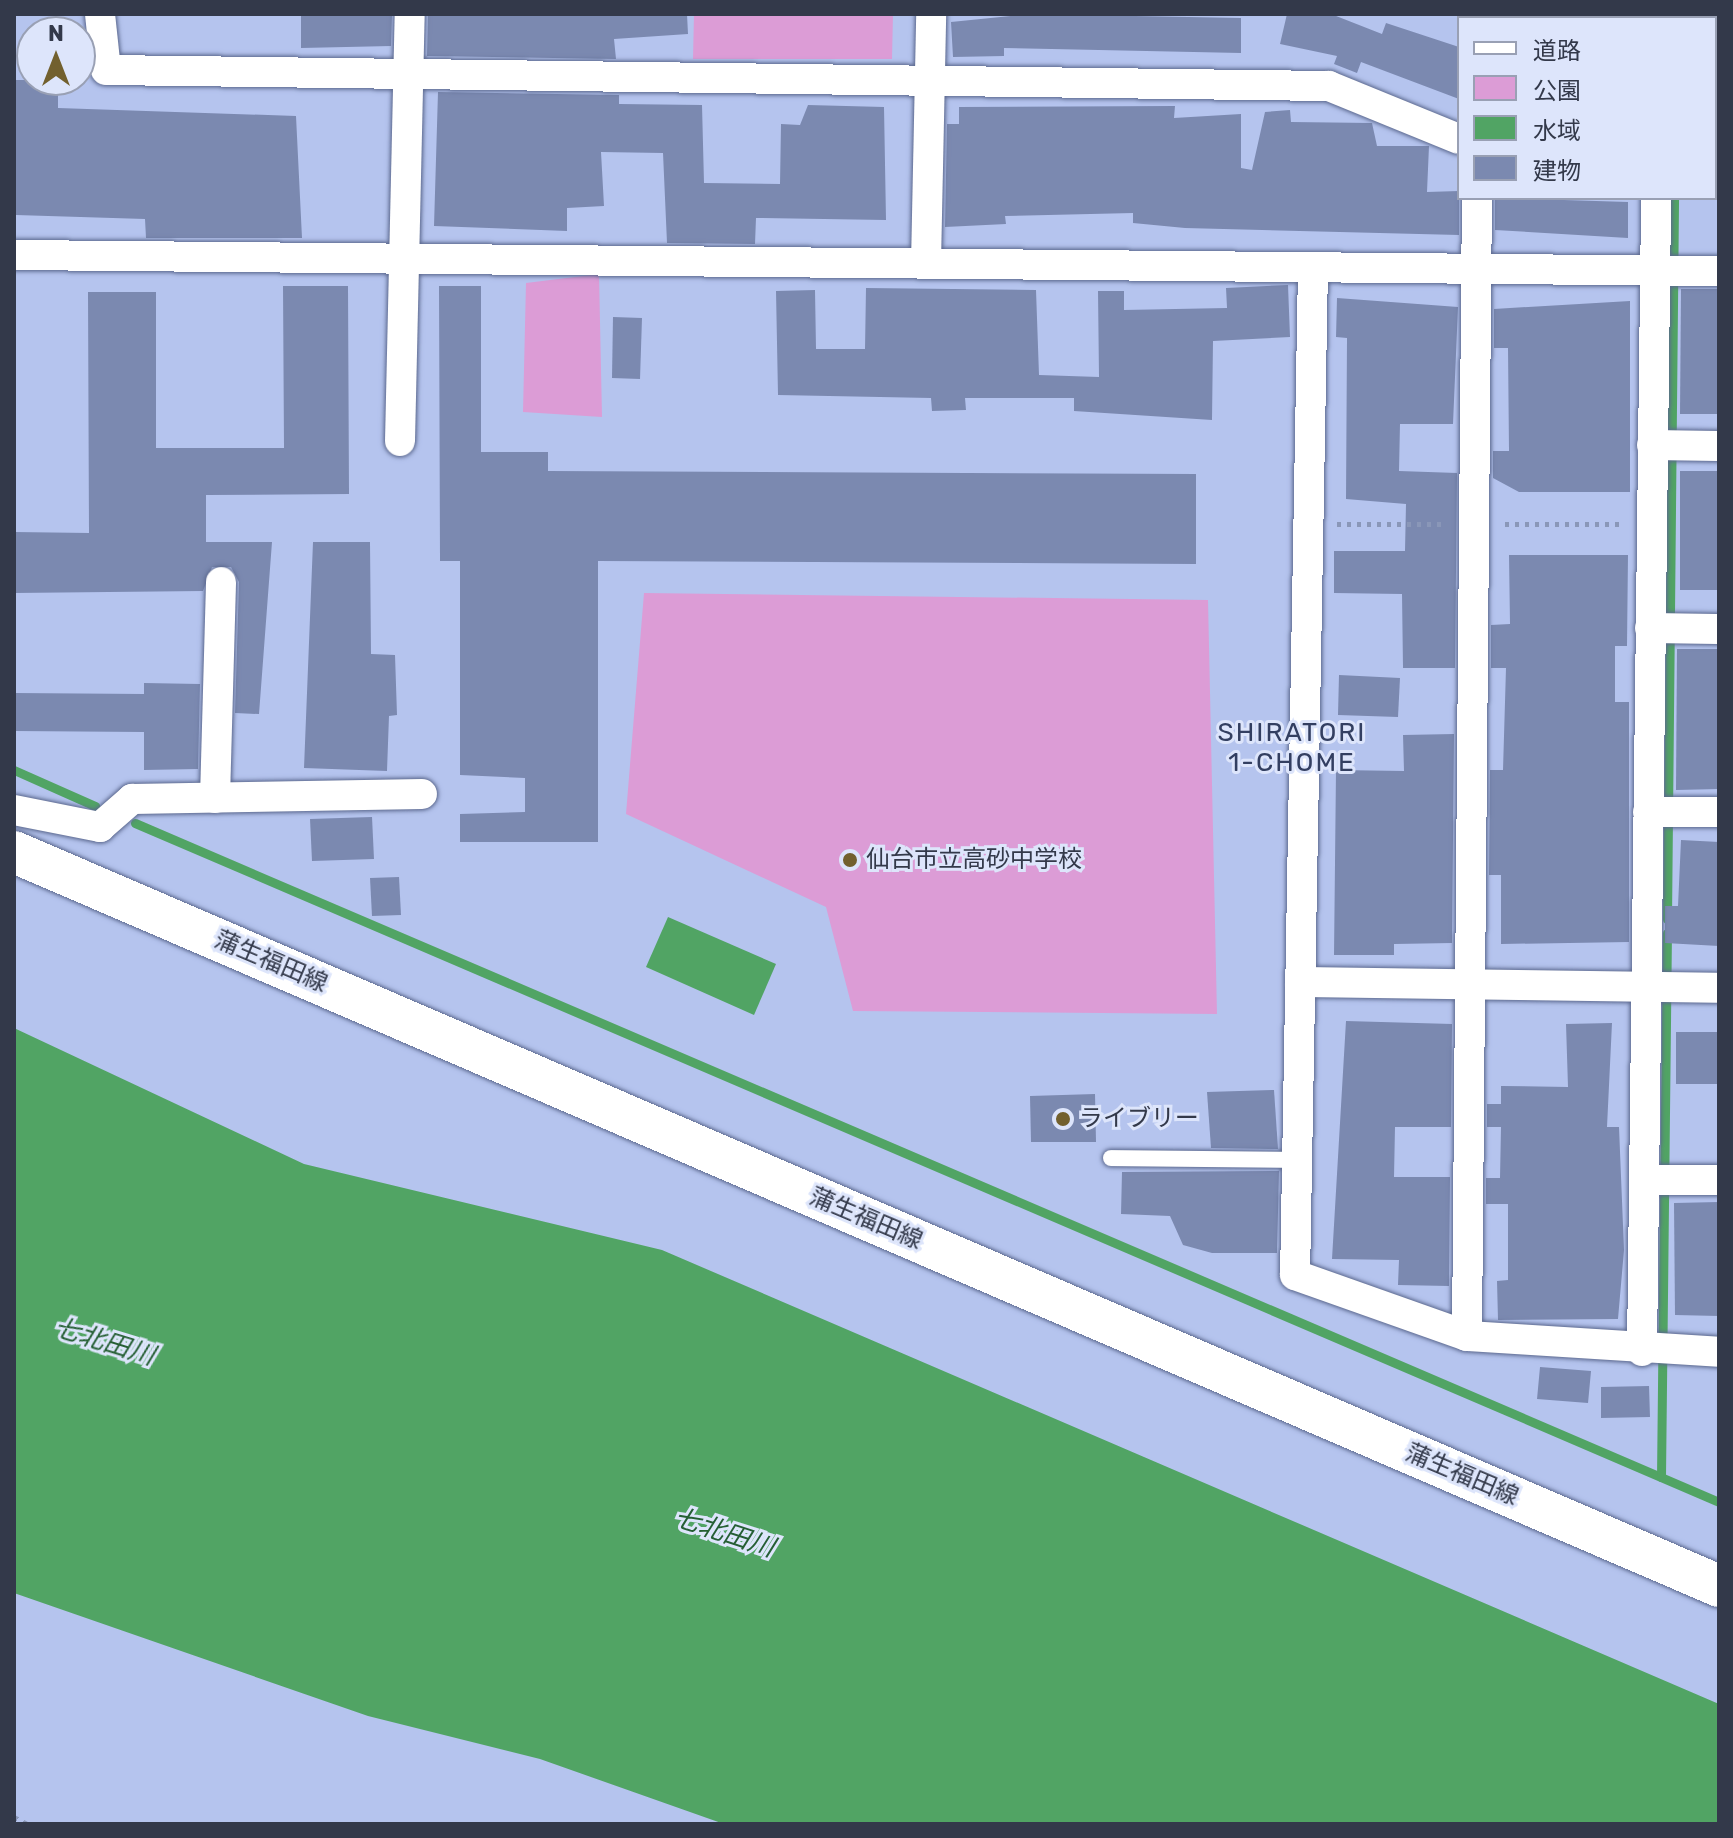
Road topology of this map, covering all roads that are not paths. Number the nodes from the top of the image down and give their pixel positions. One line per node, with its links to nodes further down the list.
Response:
1 (100, 14): 4 (street)
2 (410, 14): 4 (street)
3 (931, 14): 5 (street)
4 (408, 78): 5 (street); 10 (street)
5 (929, 81): 6 (street); 11 (street)
6 (1457, 138)
7 (1477, 200): 13 (street)
8 (1656, 200): 14 (street)
9 (14, 255): 10 (street)
10 (403, 256): 11 (street); 16 (street)
11 (926, 263): 12 (street)
12 (1313, 267): 13 (street); 28 (street)
13 (1476, 269): 14 (street); 29 (street)
14 (1667, 270): 15 (street); 17 (street)
15 (1719, 271)
16 (400, 441)
17 (1665, 445): 18 (street); 20 (street)
18 (1719, 446)
19 (221, 582): 23 (street)
20 (1664, 629): 21 (street); 25 (street)
21 (1719, 629)
22 (422, 794): 23 (street)
23 (215, 798): 24 (street)
24 (14, 810)
25 (1661, 812): 26 (street); 30 (street)
26 (1719, 812)
27 (14, 852): 39 (main road, 蒲生福田線)
28 (1300, 982): 29 (street); 33 (street)
29 (1470, 985): 30 (street); 36 (street)
30 (1660, 988): 31 (street); 34 (street)
31 (1719, 988)
32 (1111, 1158): 33 (lane)
33 (1297, 1160): 36 (street)
34 (1657, 1180): 35 (street); 37 (street)
35 (1719, 1180)
36 (1467, 1336): 37 (street)
37 (1656, 1351): 38 (street)
38 (1719, 1352)
39 (1719, 1586)

